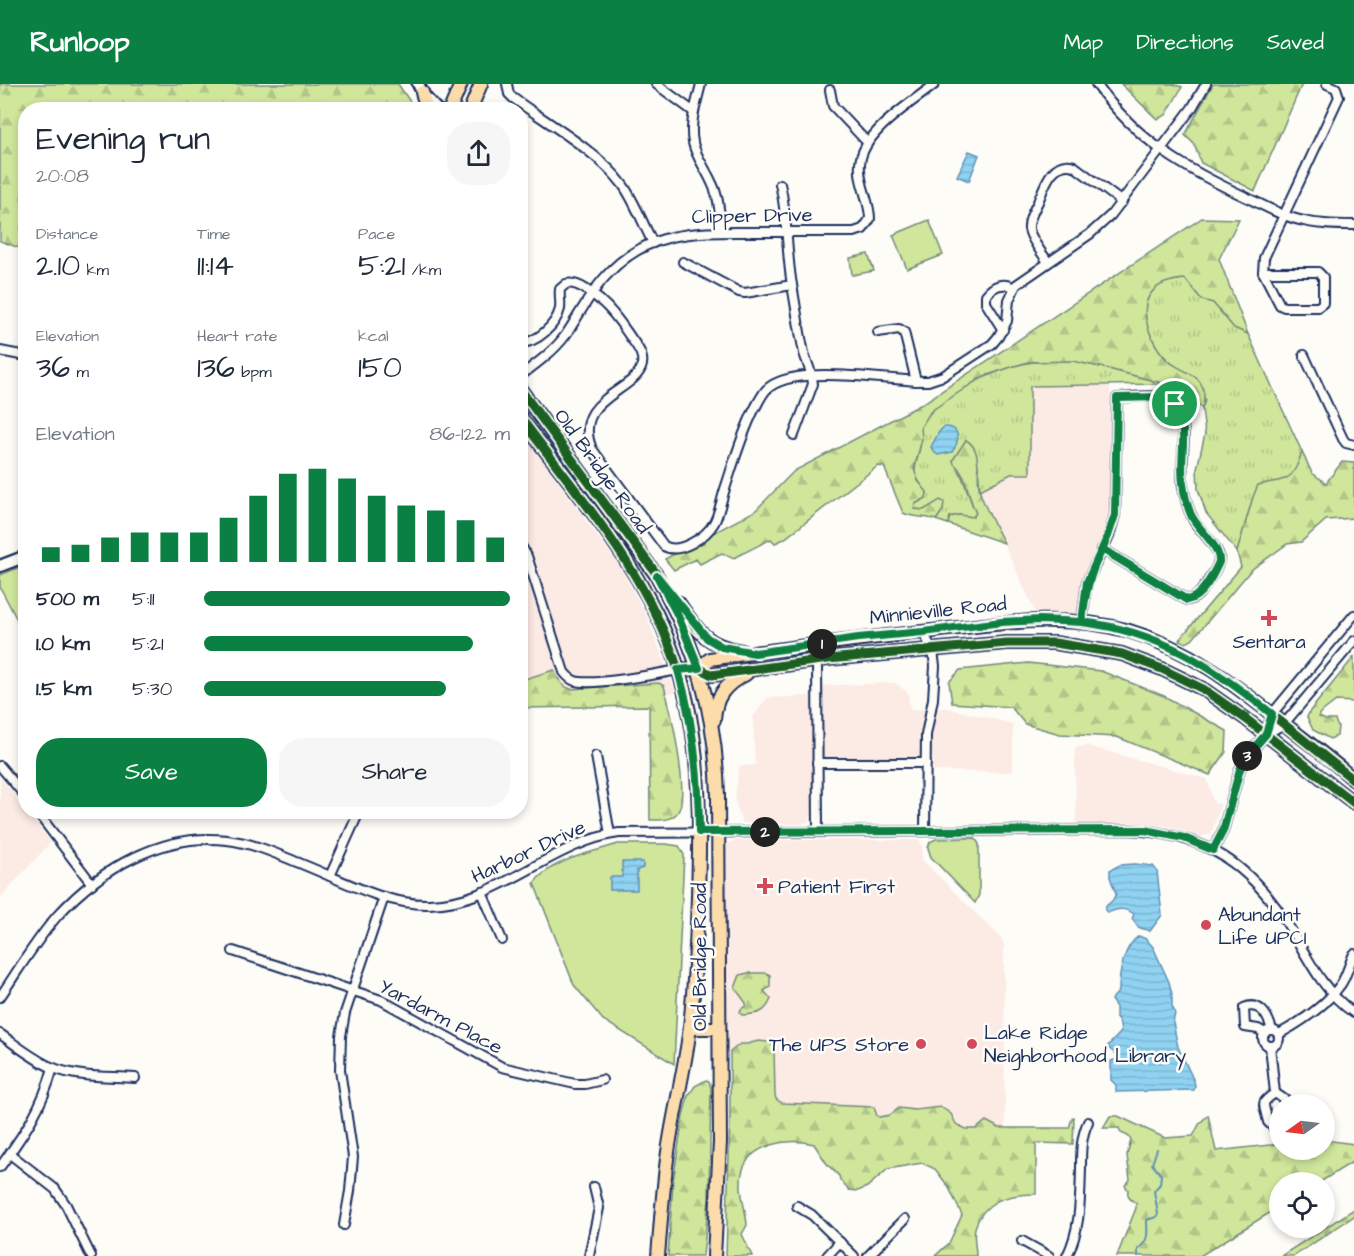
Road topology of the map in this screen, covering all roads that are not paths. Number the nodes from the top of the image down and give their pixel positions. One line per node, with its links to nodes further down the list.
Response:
1 (461, 84): 13 (main road)
2 (482, 84): 14 (main road)
3 (507, 84): 15 (street)
4 (656, 84): 17 (street)
5 (701, 84): 17 (street)
6 (935, 84): 18 (street)
7 (1096, 84): 19 (street)
8 (1206, 84): 19 (street)
9 (1327, 84): 22 (street)
10 (420, 88): 12 (street)
11 (830, 90): 18 (street)
12 (431, 102)
13 (453, 102)
14 (474, 102)
15 (519, 102)
16 (528, 109): 26 (street)
17 (694, 112): 24 (street)
18 (867, 142): 25 (street, Clipper Drive)
19 (1160, 150): 21 (street); 22 (street)
20 (780, 184): 25 (street)
21 (1122, 202): 28 (street); 28 (street)
22 (1284, 215): 23 (street); 29 (street)
23 (1354, 225)
24 (720, 232): 25 (street, Clipper Drive); 26 (street, Clipper Drive)
25 (788, 232): 30 (street)
26 (653, 243): 32 (street, Clipper Drive)
27 (683, 262): 30 (street)
28 (1048, 262): 31 (street)
29 (1263, 272): 29 (street)
30 (792, 285): 40 (street)
31 (1014, 288): 33 (street); 33 (street)
32 (591, 294): 35 (street); 39 (street, Clipper Drive); 40 (street)
33 (1003, 330): 41 (street)
34 (878, 332): 41 (street)
35 (528, 342)
36 (0, 351): 37 (street)
37 (18, 354)
38 (1304, 355): 45 (street)
39 (528, 370)
40 (812, 375): 41 (street); 44 (street)
41 (916, 381)
42 (528, 400): 50 (main road, Old Bridge Road)
43 (528, 427): 59 (main road, Old Bridge Road)
44 (794, 435)
45 (1354, 445)
46 (1102, 549): 46 (street); 52 (street)
47 (18, 559): 49 (street)
48 (528, 559): 59 (street)
49 (0, 566)
50 (657, 576): 56 (main road); 58 (main road, Old Bridge Road)
51 (1354, 615): 61 (street)
52 (1082, 622): 53 (main road, Minnieville Road); 61 (main road, Minnieville Road)
53 (923, 632): 55 (street); 56 (main road, Minnieville Road)
54 (1354, 641): 62 (street)
55 (933, 651): 57 (main road, Minnieville Road); 64 (main road, Minnieville Road); 67 (street)
56 (755, 653): 58 (main road, Minnieville Road)
57 (817, 661): 60 (main road, Minnieville Road); 66 (street)
58 (699, 668): 59 (main road, Minnieville Road); 60 (main road, Minnieville Road); 63 (main road, Old Bridge Road)
59 (678, 670): 76 (main road, Old Bridge Road)
60 (755, 670): 63 (main road)
61 (1272, 714): 62 (main road, Minnieville Road); 64 (street)
62 (1284, 724): 64 (street); 69 (main road, Minnieville Road)
63 (713, 732): 77 (main road, Old Bridge Road)
64 (1266, 734): 71 (main road, Minnieville Road); 79 (street)
65 (596, 756): 78 (street)
66 (817, 763): 67 (street); 74 (street)
67 (926, 764): 75 (street)
68 (0, 766): 70 (street)
69 (1354, 780)
70 (18, 786)
71 (1354, 802)
72 (42, 819): 81 (street)
73 (356, 819): 80 (street)
74 (818, 831): 75 (street, Harbor Drive); 77 (street, Harbor Drive)
75 (926, 831): 79 (street, Harbor Drive)
76 (699, 832): 77 (street, Harbor Drive); 78 (street, Harbor Drive); 91 (main road, Old Bridge Road)
77 (718, 832): 92 (main road, Old Bridge Road)
78 (610, 834): 82 (street, Harbor Drive)
79 (1213, 850): 88 (street, Harbor Drive)
80 (330, 876): 81 (street, Harbor Drive); 83 (street, Harbor Drive)
81 (93, 884): 89 (street, Harbor Drive)
82 (482, 892): 83 (street, Harbor Drive); 84 (street)
83 (384, 897): 87 (street)
84 (502, 940)
85 (233, 951): 87 (street, Yardarm Place)
86 (1354, 954): 88 (street)
87 (353, 990): 98 (street, Yardarm Place); 108 (street)
88 (1332, 994): 90 (street, Harbor Drive); 93 (street)
89 (0, 997)
90 (1354, 1013)
91 (690, 1028): 92 (main road); 113 (main road, Old Bridge Road)
92 (719, 1028): 114 (main road, Old Bridge Road)
93 (1272, 1032): 95 (street); 95 (street)
94 (0, 1034): 96 (street)
95 (1270, 1046): 99 (street)
96 (53, 1068): 97 (street); 103 (street)
97 (135, 1078)
98 (602, 1080)
99 (1275, 1093)
100 (1269, 1096): 101 (street)
101 (1269, 1121)
102 (1089, 1122): 119 (street)
103 (10, 1154): 104 (street); 111 (street)
104 (0, 1167)
105 (594, 1186): 112 (street)
106 (797, 1206): 110 (street)
107 (905, 1219): 117 (street)
108 (344, 1225)
109 (1022, 1241): 118 (street)
110 (840, 1242): 115 (street); 116 (street)
111 (91, 1256)
112 (589, 1256)
113 (658, 1256)
114 (714, 1256)
115 (826, 1256)
116 (854, 1256)
117 (868, 1256)
118 (1049, 1256)
119 (1067, 1256)

